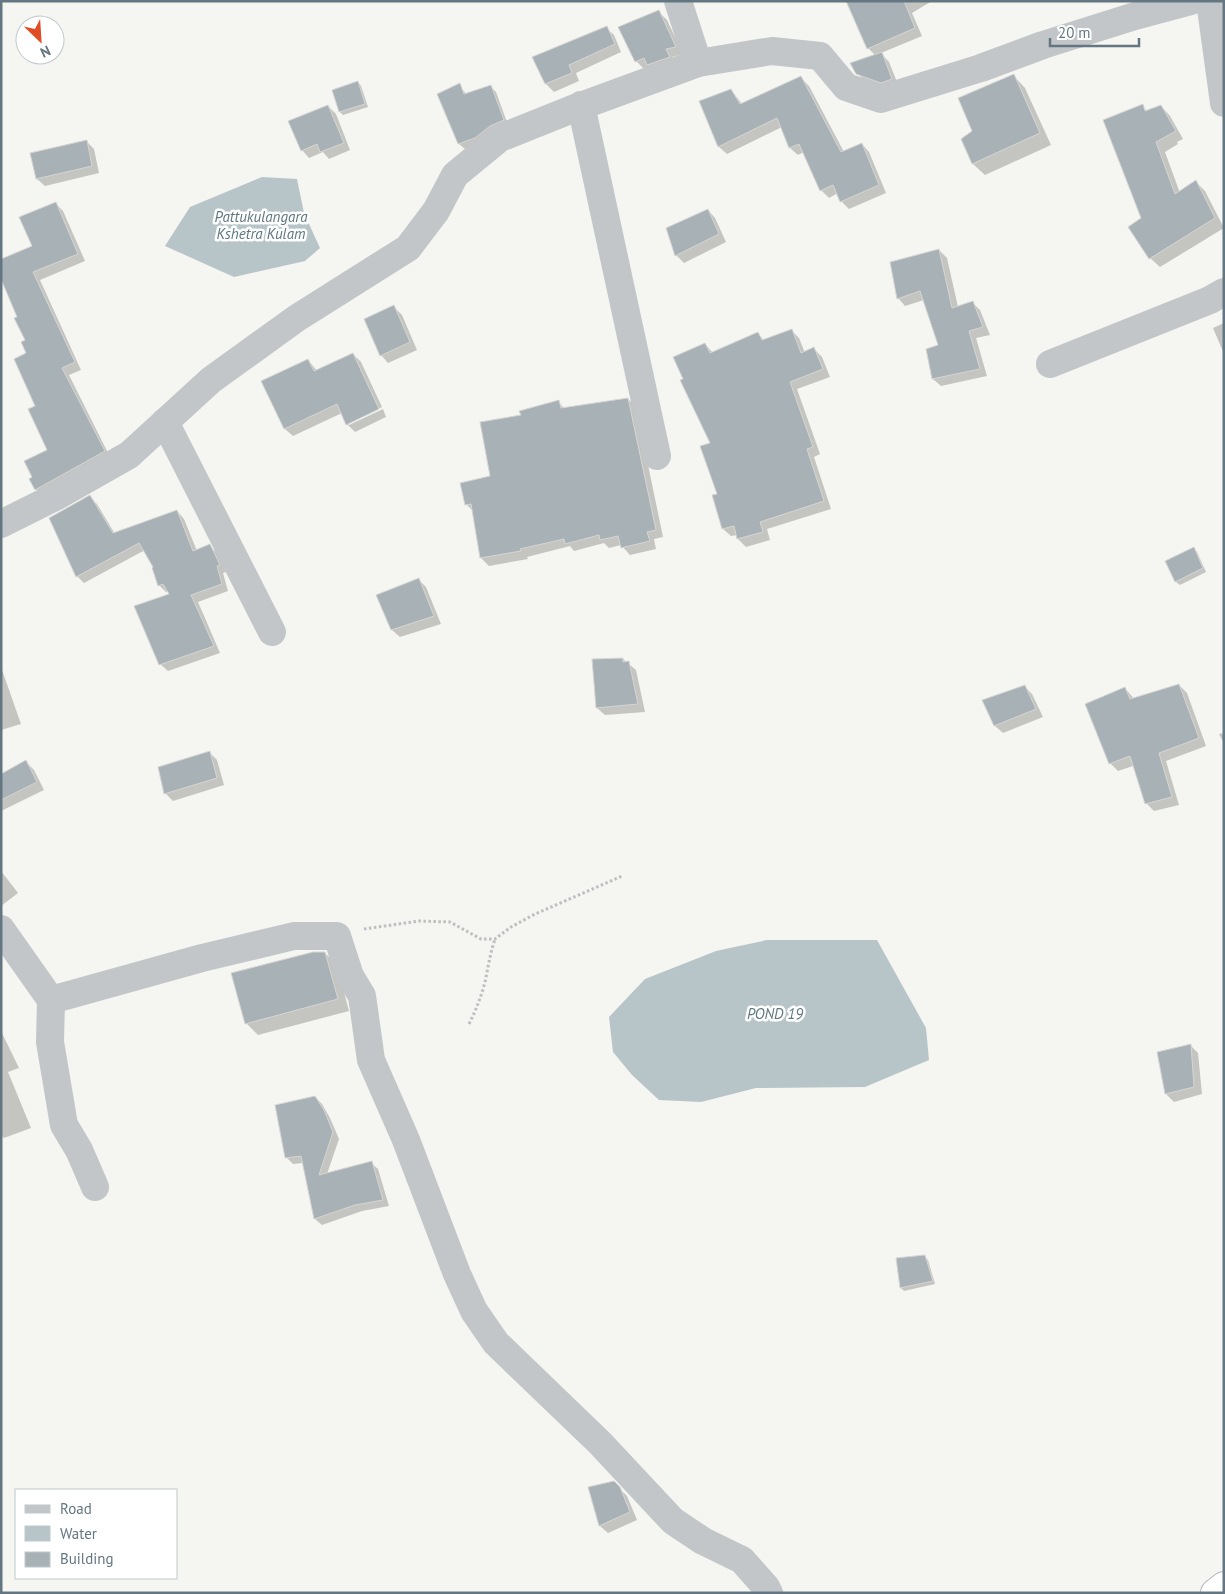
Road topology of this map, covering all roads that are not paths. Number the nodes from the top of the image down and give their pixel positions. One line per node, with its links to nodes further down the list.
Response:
1 (678, 1): 4 (street)
2 (1191, 1): 4 (street)
3 (1210, 1): 5 (street)
4 (698, 63): 6 (street)
5 (1224, 103)
6 (581, 105): 9 (street); 10 (street)
7 (1224, 292): 8 (street)
8 (1050, 364)
9 (165, 422): 11 (street); 12 (street)
10 (657, 456)
11 (1, 524)
12 (272, 632)
13 (1, 929): 14 (street)
14 (51, 1000): 15 (street); 17 (street)
15 (94, 1187)
16 (1224, 1586): 18 (highway)
17 (770, 1593)
18 (1215, 1593)

